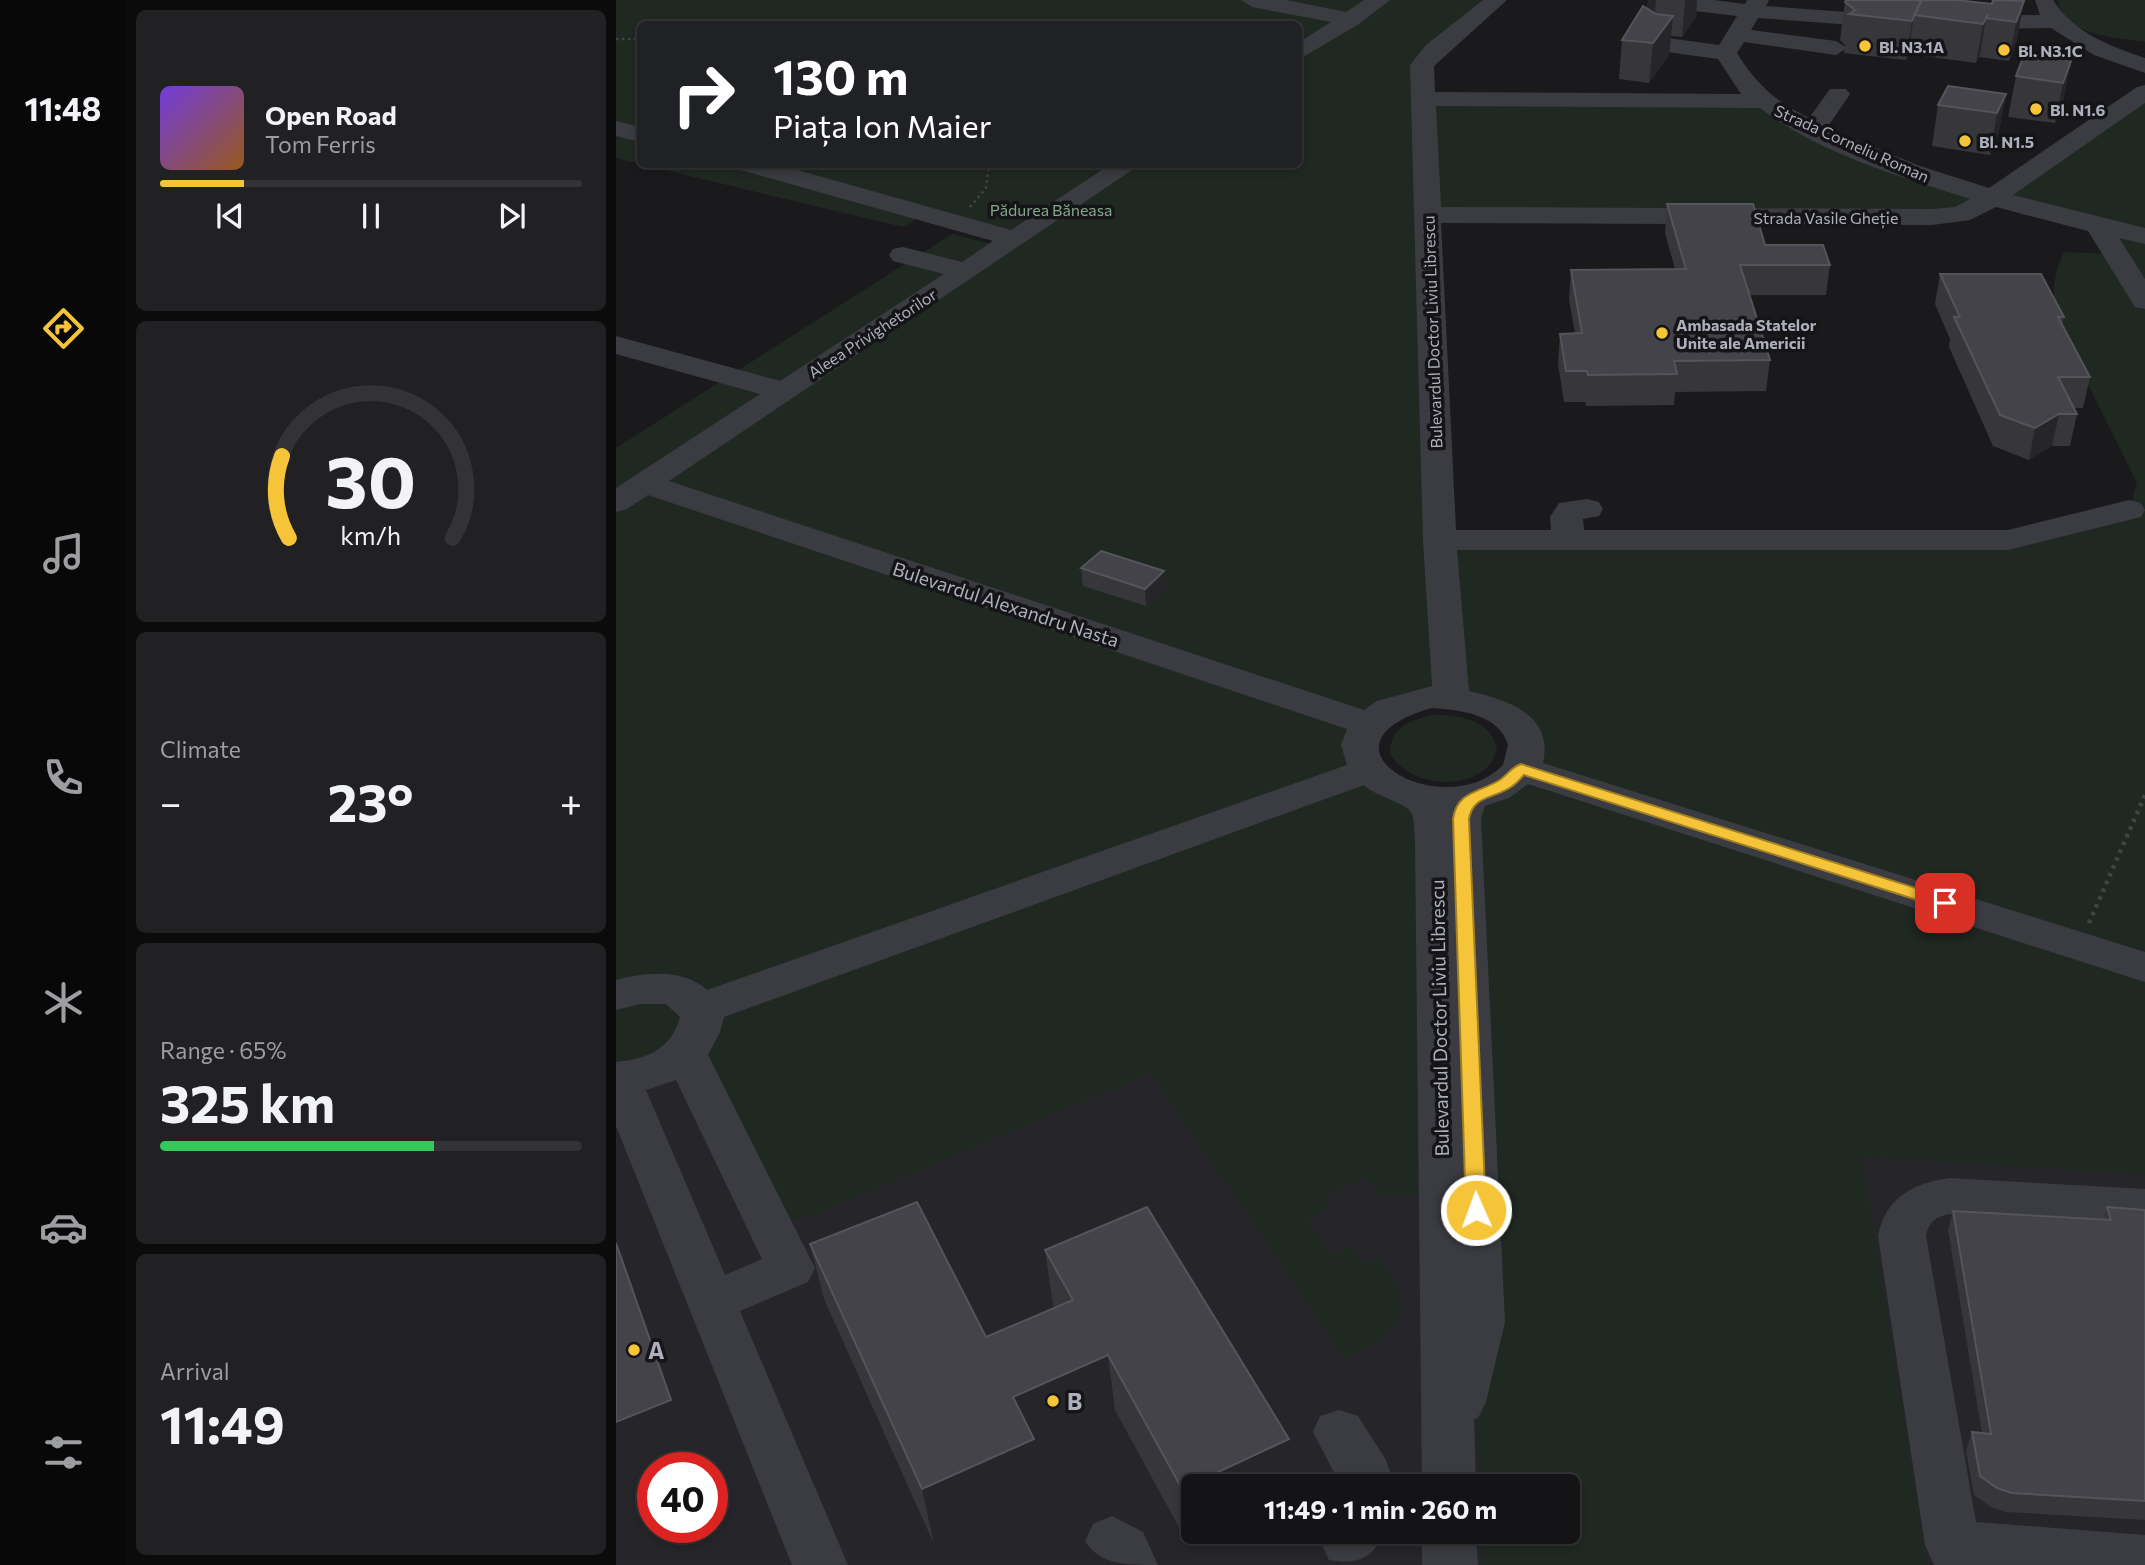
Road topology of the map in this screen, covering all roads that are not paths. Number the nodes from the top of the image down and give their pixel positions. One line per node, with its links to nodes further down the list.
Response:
1 (1252, 0): 10 (street)
2 (1379, 0): 10 (street)
3 (1496, 0): 19 (street, Bulevardul Doctor Liviu Librescu)
4 (1662, 0): 6 (street)
5 (1724, 0): 6 (street)
6 (1754, 5): 8 (street); 12 (street)
7 (2050, 11): 9 (street); 15 (street)
8 (1914, 18)
9 (1946, 18)
10 (1351, 19): 14 (street)
11 (1653, 43): 12 (street)
12 (1731, 43): 13 (street); 21 (street, Strada Corneliu Roman)
13 (1836, 48)
14 (1302, 50)
15 (2145, 66)
16 (1559, 77): 20 (street)
17 (2145, 92): 27 (street, Strada Vasile Gheție)
18 (1838, 94): 23 (street)
19 (1422, 99): 20 (street); 28 (street, Bulevardul Doctor Liviu Librescu)
20 (1542, 100): 21 (street)
21 (1760, 101): 23 (street, Strada Corneliu Roman)
22 (616, 128): 24 (street)
23 (1811, 128): 27 (street, Strada Corneliu Roman)
24 (637, 134)
25 (760, 168): 31 (street)
26 (1123, 168): 31 (street, Aleea Privighetorilor)
27 (1991, 199): 28 (street, Strada Vasile Gheție); 29 (street, Strada Corneliu Roman)
28 (1427, 215): 41 (street, Bulevardul Doctor Liviu Librescu)
29 (2099, 227): 30 (street, Strada Corneliu Roman); 34 (street)
30 (2145, 236)
31 (1015, 239): 33 (street, Aleea Privighetorilor)
32 (903, 255): 33 (street)
33 (966, 271): 36 (street, Aleea Privighetorilor)
34 (2145, 301)
35 (616, 345): 36 (street)
36 (783, 391): 37 (street, Aleea Privighetorilor)
37 (645, 484): 38 (street, Aleea Privighetorilor); 44 (street, Bulevardul Alexandru Nasta)
38 (616, 502)
39 (1587, 509): 42 (street)
40 (2129, 510): 42 (street)
41 (1440, 540): 42 (street); 43 (street, Bulevardul Doctor Liviu Librescu)
42 (1569, 540)
43 (1451, 697): 44 (street); 45 (street)
44 (1368, 724): 46 (street)
45 (1521, 769): 47 (street); 49 (street)
46 (1367, 771): 48 (street); 51 (street)
47 (1471, 798): 48 (street); 57 (street, Bulevardul Doctor Liviu Librescu)
48 (1421, 799): 57 (street, Bulevardul Doctor Liviu Librescu)
49 (2145, 967)
50 (616, 995): 51 (street)
51 (699, 1009): 52 (street)
52 (685, 1054): 53 (street); 55 (street)
53 (617, 1078): 55 (street)
54 (2145, 1208): 60 (street)
55 (713, 1301): 62 (street)
56 (1339, 1432): 58 (street)
57 (1448, 1468)
58 (1365, 1474)
59 (1449, 1544): 63 (street)
60 (1957, 1555): 61 (street)
61 (2145, 1560)
62 (820, 1565)
63 (1450, 1565)

